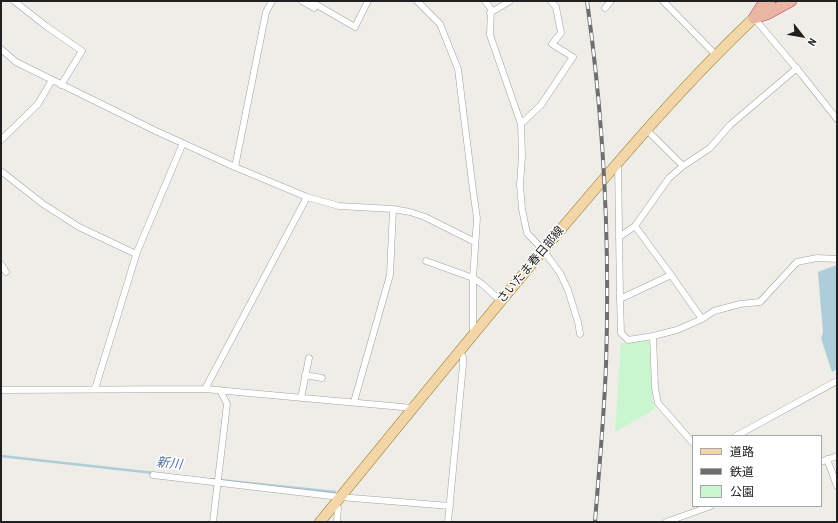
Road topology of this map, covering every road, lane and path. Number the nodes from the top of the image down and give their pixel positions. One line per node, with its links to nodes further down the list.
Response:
1 (14, 1): 22 (street)
2 (272, 1): 30 (street)
3 (302, 1): 17 (street)
4 (310, 1): 5 (street)
5 (368, 1)
6 (418, 1): 36 (street)
7 (485, 1): 15 (street)
8 (510, 1): 15 (street)
9 (551, 1): 24 (street)
10 (611, 1): 14 (street)
11 (663, 1): 19 (street)
12 (770, 1): 16 (highway)
13 (791, 1): 16 (highway)
14 (605, 8)
15 (490, 14): 24 (street)
16 (754, 18): 19 (main road, さいたま春日部線); 20 (street)
17 (354, 30)
18 (1, 49): 21 (street)
19 (715, 54): 25 (main road, さいたま春日部線)
20 (797, 68): 23 (street); 29 (street)
21 (52, 80): 22 (street); 26 (street)
22 (61, 85): 27 (street)
23 (837, 119)
24 (521, 124): 37 (street)
25 (647, 130): 28 (main road, さいたま春日部線); 29 (street)
26 (1, 140)
27 (183, 143): 30 (street); 38 (street)
28 (618, 162): 35 (street); 37 (main road, さいたま春日部線)
29 (683, 166): 34 (street)
30 (234, 167): 32 (street)
31 (1, 171): 38 (street)
32 (307, 197): 33 (street); 57 (street)
33 (394, 209): 36 (street); 61 (street)
34 (635, 226): 35 (street); 43 (street)
35 (619, 237): 45 (street)
36 (475, 242): 44 (street)
37 (544, 250): 46 (main road, さいたま春日部線); 48 (street)
38 (136, 254): 56 (street)
39 (837, 259): 47 (street)
40 (426, 261): 44 (street)
41 (1, 264): 42 (street)
42 (6, 272)
43 (671, 275): 45 (street); 47 (street)
44 (473, 278): 46 (street); 49 (street)
45 (620, 300): 50 (street)
46 (501, 301): 49 (main road, さいたま春日部線)
47 (702, 319): 50 (street)
48 (580, 334)
49 (473, 336): 51 (main road, さいたま春日部線)
50 (653, 336): 64 (street)
51 (460, 351): 62 (main road, さいたま春日部線); 71 (street)
52 (309, 358): 53 (street)
53 (305, 375): 54 (street); 60 (street)
54 (322, 378)
55 (837, 381): 63 (street)
56 (95, 389): 57 (street); 58 (street)
57 (205, 389): 59 (street)
58 (1, 390)
59 (220, 390): 60 (street); 68 (street)
60 (300, 398): 61 (street)
61 (354, 402): 62 (street)
62 (413, 408): 70 (main road, さいたま春日部線)
63 (738, 435)
64 (692, 442)
65 (837, 456): 66 (street)
66 (824, 460): 69 (street)
67 (152, 475): 68 (street)
68 (218, 483): 70 (street); 73 (street)
69 (837, 486)
70 (338, 500): 71 (street); 74 (main road, さいたま春日部線); 75 (street)
71 (450, 506): 76 (street)
72 (708, 507): 77 (street)
73 (212, 522)
74 (320, 522)
75 (337, 522)
76 (448, 522)
77 (666, 522)

